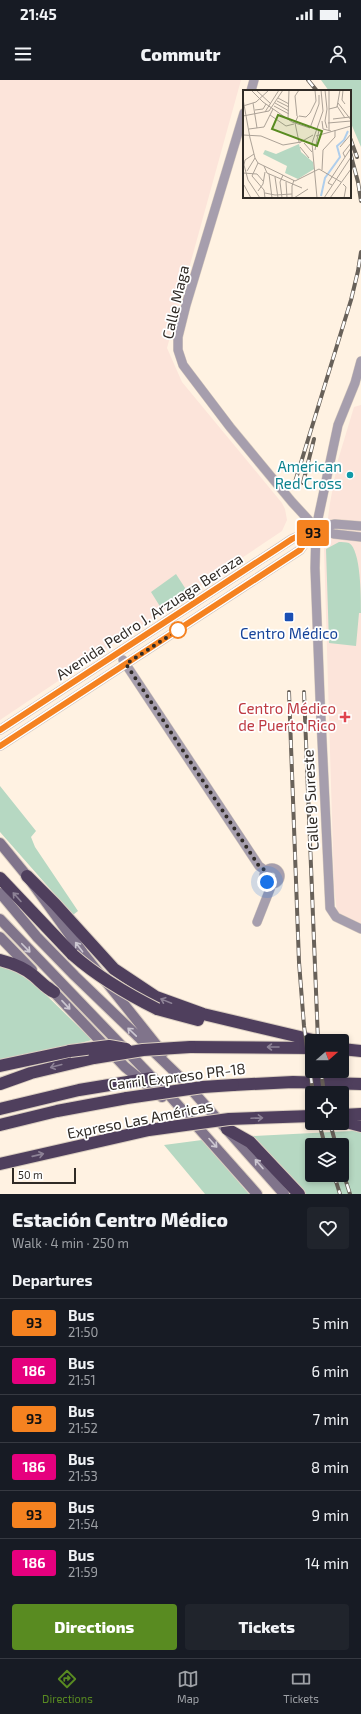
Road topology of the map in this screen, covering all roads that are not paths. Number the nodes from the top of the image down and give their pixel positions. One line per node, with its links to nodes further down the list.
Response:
1 (254, 80): 2 (street)
2 (251, 90)
3 (243, 116): 6 (street, Calle Maga)
4 (361, 361): 6 (street, Calle 9 Sureste)
5 (361, 526): 6 (street, Avenida Pedro J. Arzuaga Beraza)
6 (316, 528): 7 (street); 8 (street, Avenida Pedro J. Arzuaga Beraza); 9 (street, Avenida Pedro J. Arzuaga Beraza); 20 (street, Calle 9 Sureste)
7 (361, 537)
8 (118, 652): 9 (street); 10 (street, Avenida Pedro J. Arzuaga Beraza)
9 (126, 664): 11 (street, Avenida Pedro J. Arzuaga Beraza); 13 (street)
10 (0, 730)
11 (0, 746)
12 (0, 843): 14 (main road)
13 (266, 871): 16 (street); 16 (street)
14 (27, 876): 24 (highway, one-way to 14); 31 (main road, one-way to 14)
15 (0, 878): 24 (highway, one-way to 15, bridge)
16 (272, 884): 19 (street)
17 (0, 893): 31 (main road, one-way to 17)
18 (0, 920): 32 (main road, one-way to 32)
19 (257, 922)
20 (361, 929)
21 (0, 937): 23 (main road)
22 (0, 960): 23 (highway)
23 (54, 992): 32 (main road, one-way to 32)
24 (298, 1036): 25 (highway)
25 (305, 1038)
26 (305, 1048): 28 (highway, one-way to 28, bridge)
27 (349, 1050): 29 (highway)
28 (137, 1051): 30 (highway, bridge); 33 (highway, one-way to 33, bridge)
29 (361, 1051)
30 (0, 1066)
31 (181, 1078): 42 (main road)
32 (146, 1079): 35 (highway); 44 (main road, one-way to 44)
33 (0, 1084)
34 (361, 1084): 40 (highway, Carril Expreso PR-18, bridge)
35 (0, 1109)
36 (361, 1114): 37 (highway)
37 (349, 1115)
38 (305, 1116): 43 (highway, Expreso Las Américas, one-way to 38, bridge)
39 (349, 1123): 41 (highway)
40 (0, 1125)
41 (361, 1126)
42 (227, 1129): 45 (main road, one-way to 42); 46 (highway)
43 (0, 1164)
44 (257, 1194)
45 (284, 1194)
46 (299, 1194)

